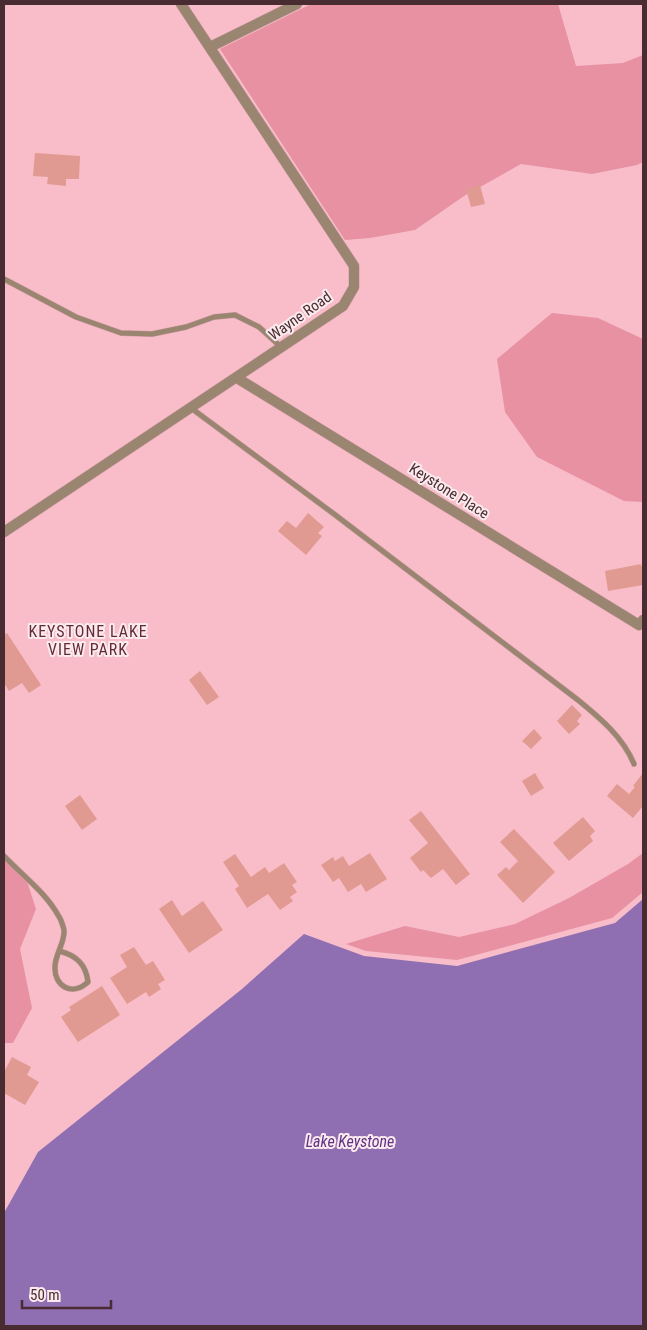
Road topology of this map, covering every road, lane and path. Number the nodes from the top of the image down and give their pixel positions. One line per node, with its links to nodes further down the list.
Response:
1 (181, 4): 3 (street, Wayne Road)
2 (297, 4): 3 (street)
3 (210, 47): 5 (street, Wayne Road)
4 (4, 279): 5 (lane)
5 (282, 348): 6 (street, Wayne Road)
6 (237, 378): 7 (street, Wayne Road); 9 (street, Keystone Place)
7 (191, 408): 8 (street, Wayne Road); 10 (lane)
8 (4, 532)
9 (643, 620)
10 (634, 764)
11 (4, 856): 12 (lane)
12 (59, 951): 12 (lane)

